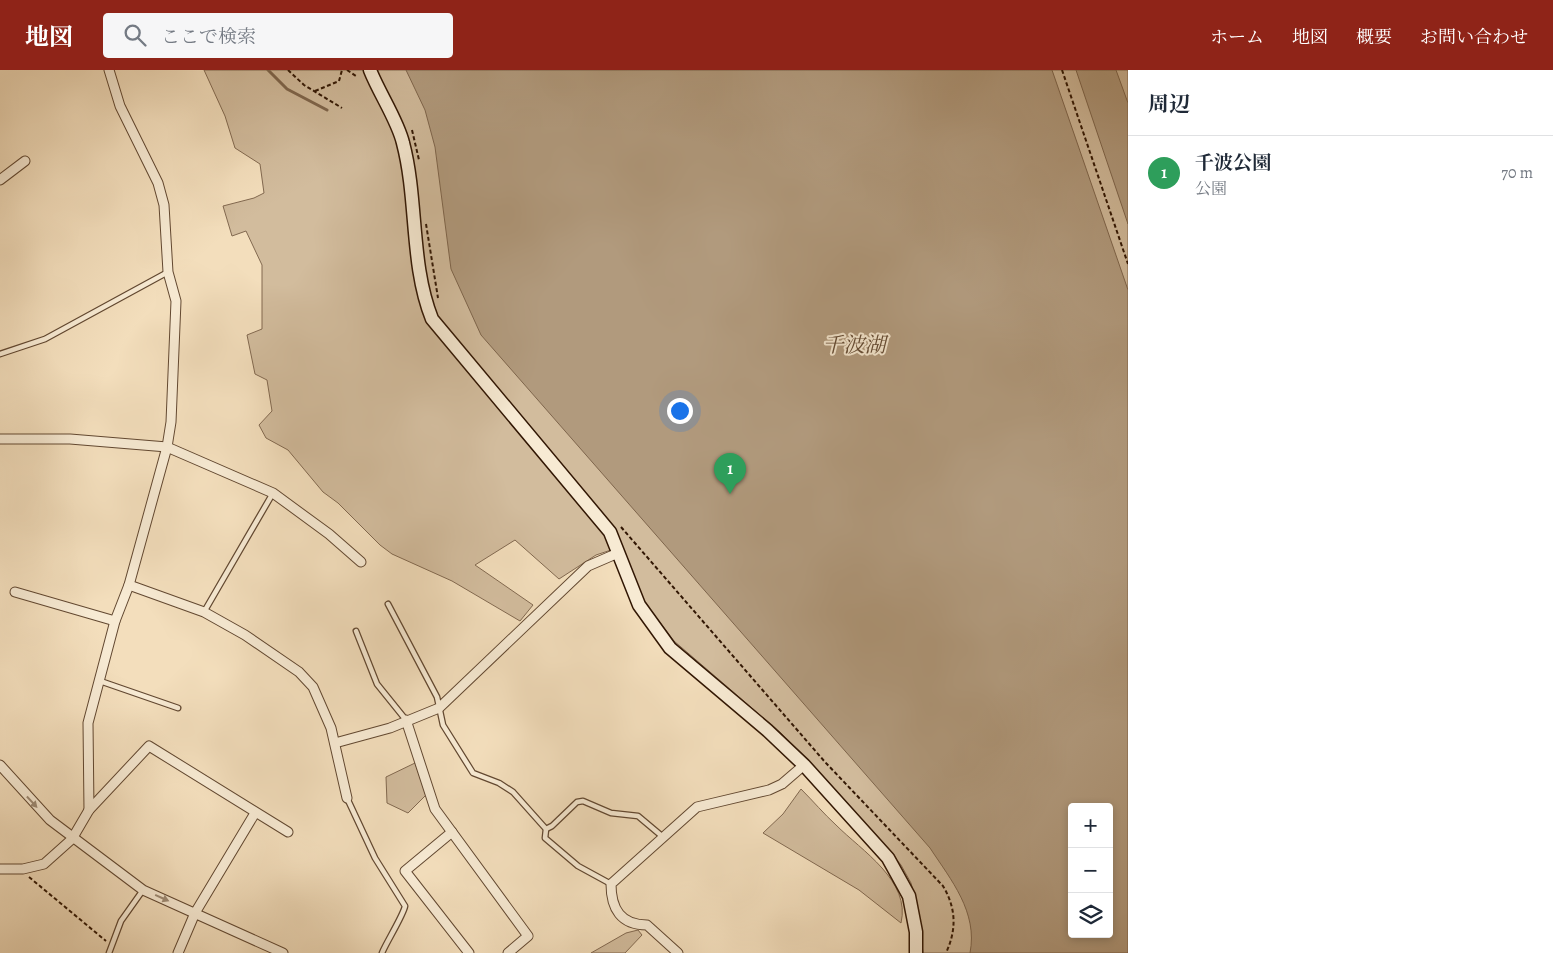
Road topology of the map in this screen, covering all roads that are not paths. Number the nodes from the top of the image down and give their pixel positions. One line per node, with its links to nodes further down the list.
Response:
1 (109, 70): 5 (street)
2 (370, 70): 10 (street)
3 (25, 160): 4 (street)
4 (0, 180)
5 (168, 272): 6 (lane); 8 (street)
6 (0, 354)
7 (0, 439): 8 (street)
8 (167, 447): 9 (street); 12 (street)
9 (273, 493): 11 (street); 15 (lane)
10 (618, 553): 20 (street); 24 (street)
11 (361, 562)
12 (129, 585): 15 (street); 16 (street)
13 (15, 592): 16 (street)
14 (388, 604): 20 (lane)
15 (204, 612): 22 (street)
16 (115, 621): 18 (street)
17 (356, 631): 21 (lane)
18 (100, 681): 19 (lane); 26 (street)
19 (178, 708)
20 (439, 708): 21 (street); 28 (lane)
21 (406, 720): 22 (street); 30 (street)
22 (334, 743): 25 (street)
23 (0, 765): 32 (street, one-way to 32)
24 (804, 766): 31 (street); 44 (street)
25 (347, 798): 40 (lane)
26 (88, 810): 27 (street); 32 (street)
27 (255, 813): 29 (street); 36 (street)
28 (546, 829): 31 (lane); 34 (lane)
29 (288, 832)
30 (452, 832): 41 (street); 42 (street)
31 (664, 838): 34 (street)
32 (72, 839): 33 (street); 35 (street)
33 (0, 869)
34 (611, 884): 43 (street)
35 (143, 890): 36 (street, one-way to 36); 37 (lane)
36 (195, 913): 38 (street); 39 (street)
37 (110, 953)
38 (178, 953)
39 (283, 953)
40 (382, 953)
41 (469, 953)
42 (508, 953)
43 (678, 953)
44 (916, 953)

